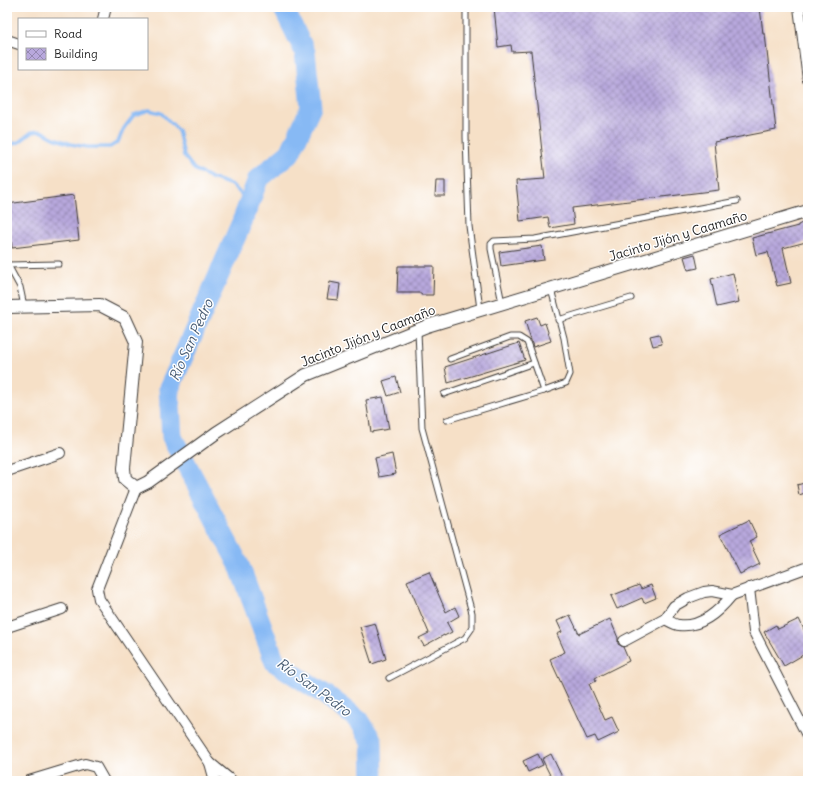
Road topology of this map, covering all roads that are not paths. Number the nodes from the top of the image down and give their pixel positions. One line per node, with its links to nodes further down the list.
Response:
1 (106, 7): 4 (street)
2 (466, 7): 17 (lane)
3 (799, 7): 7 (street)
4 (103, 18)
5 (7, 40): 6 (street)
6 (18, 44)
7 (808, 80)
8 (737, 201): 14 (lane)
9 (808, 211): 12 (street, Jacinto Jijón y Caamaño)
10 (8, 264): 11 (lane); 15 (lane)
11 (59, 264)
12 (550, 289): 14 (street, Jacinto Jijón y Caamaño); 18 (lane)
13 (631, 298): 18 (lane)
14 (502, 304): 17 (street, Jacinto Jijón y Caamaño)
15 (24, 306): 16 (street); 27 (street)
16 (7, 307)
17 (480, 310): 19 (street, Jacinto Jijón y Caamaño)
18 (558, 320): 22 (lane)
19 (418, 330): 27 (street, Jacinto Jijón y Caamaño); 35 (lane)
20 (450, 359): 21 (lane)
21 (534, 363): 22 (lane); 23 (lane)
22 (544, 391): 24 (lane)
23 (444, 394)
24 (447, 420)
25 (60, 453): 26 (street)
26 (7, 471)
27 (136, 488): 37 (street)
28 (808, 567): 29 (street)
29 (749, 588): 30 (street); 36 (street)
30 (732, 595): 32 (street); 32 (street)
31 (62, 609): 33 (street)
32 (665, 619): 34 (street)
33 (7, 628)
34 (624, 641)
35 (389, 678)
36 (808, 737)
37 (210, 763): 40 (street); 41 (street)
38 (29, 781): 39 (street)
39 (104, 781)
40 (215, 781)
41 (232, 781)

